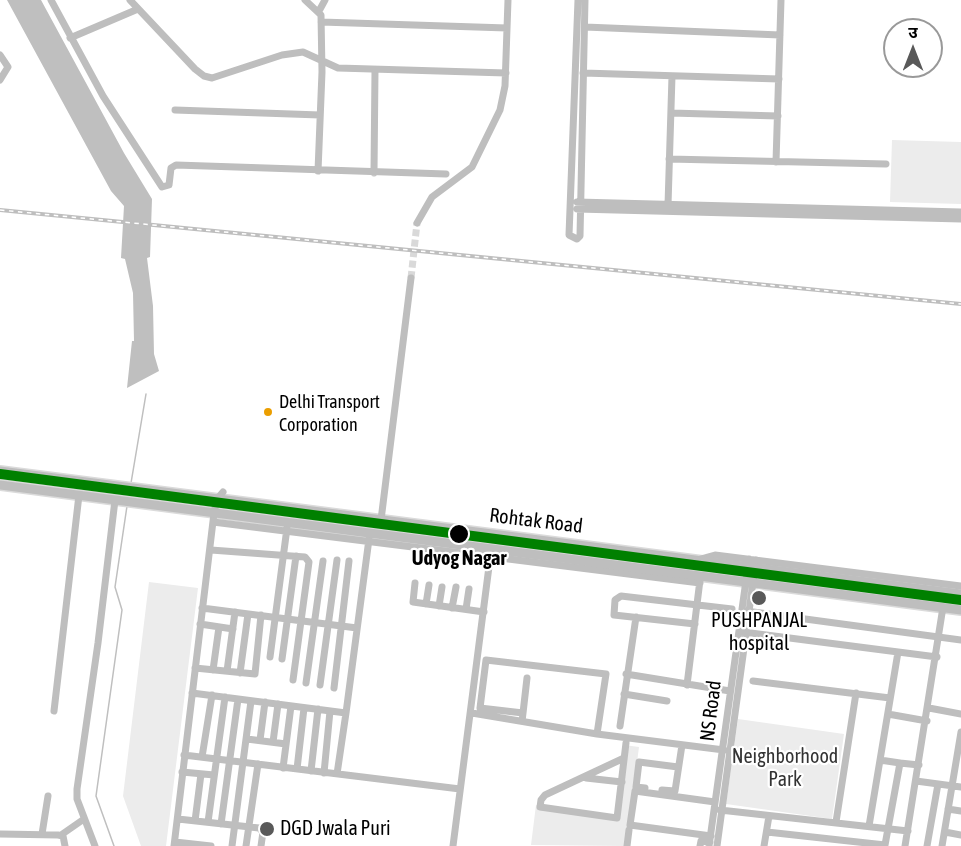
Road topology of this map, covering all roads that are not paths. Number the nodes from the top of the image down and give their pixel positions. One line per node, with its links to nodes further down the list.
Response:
1 (51, 0): 15 (street)
2 (130, 0): 9 (street)
3 (305, 0): 10 (street)
4 (325, 0): 10 (street)
5 (508, 0): 13 (street)
6 (578, 0): 35 (street)
7 (585, 0): 12 (street)
8 (781, 0): 14 (street)
9 (138, 9): 15 (street); 17 (street)
10 (319, 11): 11 (street)
11 (321, 22): 13 (street); 17 (street)
12 (585, 27): 14 (street); 20 (street)
13 (507, 28): 19 (street)
14 (780, 35): 22 (street)
15 (70, 38): 31 (street)
16 (0, 55): 23 (street)
17 (321, 61): 18 (street); 26 (street)
18 (375, 70): 19 (street); 32 (street)
19 (506, 73): 39 (street)
20 (584, 73): 21 (street); 36 (street)
21 (672, 76): 22 (street); 25 (street)
22 (778, 79): 27 (street)
23 (0, 80)
24 (175, 110): 26 (street)
25 (671, 112): 27 (street); 28 (street)
26 (320, 115): 31 (street)
27 (778, 116): 29 (street)
28 (669, 159): 29 (street); 34 (street)
29 (776, 162): 30 (street)
30 (886, 164)
31 (318, 171): 32 (street)
32 (374, 172): 33 (street)
33 (446, 174)
34 (668, 205): 36 (street); 37 (street)
35 (571, 206): 36 (street); 36 (street)
36 (580, 206): 38 (street)
37 (961, 212)
38 (961, 219)
39 (417, 223)
40 (411, 278): 47 (street)
41 (0, 471): 44 (highway, Rohtak Road)
42 (0, 485): 43 (highway, Rohtak Road)
43 (79, 495): 45 (highway, Rohtak Road); 133 (street)
44 (220, 496): 46 (street); 47 (highway, Rohtak Road)
45 (117, 500): 46 (highway, Rohtak Road); 183 (street)
46 (214, 517): 48 (highway, Rohtak Road); 50 (street)
47 (381, 520): 52 (highway, Rohtak Road)
48 (286, 528): 49 (highway, Rohtak Road); 54 (street)
49 (369, 539): 51 (highway, Rohtak Road); 95 (street)
50 (211, 550): 54 (street); 73 (street)
51 (491, 552): 59 (highway, Rohtak Road); 60 (street); 79 (street)
52 (628, 553): 58 (highway, Rohtak Road); 59 (highway)
53 (296, 556): 54 (street); 86 (street); 87 (street)
54 (283, 557): 84 (street)
55 (337, 560): 90 (street)
56 (323, 561): 88 (street)
57 (349, 561): 92 (street)
58 (752, 563): 61 (street); 67 (highway, Rohtak Road)
59 (626, 567): 60 (highway, Rohtak Road)
60 (700, 579): 61 (highway, Rohtak Road); 71 (street)
61 (749, 581): 76 (street, NS Road); 80 (street); 81 (highway, Rohtak Road)
62 (415, 584): 70 (street)
63 (429, 585): 70 (street)
64 (961, 586): 67 (street)
65 (442, 587): 72 (street)
66 (456, 587): 74 (street)
67 (940, 587): 69 (highway, Rohtak Road)
68 (469, 589): 75 (street)
69 (961, 594)
70 (426, 604): 72 (street)
71 (697, 605): 76 (street); 85 (street); 91 (street)
72 (439, 606): 74 (street)
73 (202, 608): 78 (street); 89 (street)
74 (452, 608): 75 (street)
75 (466, 609): 79 (street)
76 (736, 610): 80 (street); 96 (street, NS Road)
77 (961, 610): 81 (highway, Rohtak Road)
78 (235, 612): 82 (street); 94 (street)
79 (484, 612): 136 (street)
80 (749, 612): 97 (street); 98 (street)
81 (942, 612): 98 (street)
82 (248, 614): 83 (street); 107 (street)
83 (261, 615): 84 (street); 107 (street)
84 (274, 617): 86 (street); 101 (street)
85 (636, 618): 91 (street); 108 (street)
86 (288, 619): 87 (street); 103 (street)
87 (301, 621): 88 (street); 111 (street)
88 (315, 622): 90 (street); 113 (street)
89 (200, 624): 93 (street); 104 (street)
90 (328, 624): 92 (street); 114 (street)
91 (695, 624): 115 (street)
92 (342, 626): 95 (street); 116 (street)
93 (219, 627): 94 (street); 105 (street)
94 (233, 628): 106 (street)
95 (357, 628): 135 (street)
96 (738, 631): 97 (street); 110 (street, NS Road)
97 (746, 632): 100 (street); 110 (street)
98 (939, 637): 99 (street); 102 (street)
99 (961, 640)
100 (898, 652): 102 (street); 123 (street)
101 (270, 657)
102 (937, 657): 131 (street)
103 (282, 659)
104 (195, 668): 105 (street); 118 (street)
105 (213, 670): 106 (street)
106 (227, 671): 107 (street)
107 (240, 673)
108 (626, 675): 115 (street); 120 (street)
109 (527, 678): 137 (street)
110 (735, 679): 117 (street, NS Road); 151 (street)
111 (293, 680)
112 (753, 681): 119 (street)
113 (306, 683)
114 (320, 685)
115 (687, 685): 117 (street)
116 (334, 688)
117 (730, 691): 151 (street, NS Road)
118 (192, 693): 121 (street); 152 (street)
119 (856, 693): 123 (street); 187 (street)
120 (624, 694): 126 (street); 142 (street)
121 (212, 695): 122 (street); 153 (street)
122 (225, 697): 124 (street); 155 (street)
123 (890, 698): 138 (street)
124 (238, 699): 125 (street); 157 (street)
125 (251, 701): 127 (street); 145 (street)
126 (667, 701)
127 (265, 702): 128 (street); 146 (street)
128 (278, 704): 129 (street); 147 (street)
129 (291, 706): 130 (street); 149 (street)
130 (304, 708): 132 (street); 164 (street)
131 (929, 708): 139 (street); 141 (street)
132 (318, 709): 134 (street); 165 (street)
133 (54, 711)
134 (330, 711): 135 (street); 167 (street)
135 (346, 713): 169 (street)
136 (472, 713): 140 (street); 177 (street)
137 (523, 713): 140 (street); 144 (street)
138 (888, 714): 141 (street); 156 (street)
139 (961, 714)
140 (522, 721): 144 (street)
141 (927, 721): 161 (street)
142 (620, 726)
143 (961, 732): 175 (street)
144 (597, 734): 150 (street)
145 (247, 739): 146 (street); 158 (street)
146 (260, 740): 147 (street)
147 (273, 742): 149 (street)
148 (626, 742): 154 (street)
149 (286, 744): 163 (street)
150 (682, 745): 151 (street); 162 (street)
151 (726, 750): 179 (street, NS Road)
152 (184, 755): 153 (street); 166 (street)
153 (202, 757): 155 (street)
154 (624, 758): 171 (street); 173 (street)
155 (216, 759): 157 (street); 170 (street)
156 (880, 760): 159 (street); 190 (street)
157 (229, 761): 158 (street); 188 (street)
158 (244, 763): 160 (street); 189 (street)
159 (900, 763): 161 (street); 192 (street)
160 (258, 764): 163 (street); 191 (street)
161 (919, 765): 172 (street)
162 (678, 767): 162 (street)
163 (283, 768): 164 (street)
164 (297, 769): 165 (street)
165 (311, 771): 167 (street)
166 (182, 772): 168 (street); 184 (street)
167 (324, 773): 169 (street)
168 (201, 774): 170 (street); 185 (street)
169 (337, 774): 177 (street)
170 (214, 775): 186 (street)
171 (583, 777): 173 (street); 173 (street)
172 (916, 781): 174 (street); 194 (street)
173 (622, 782)
174 (938, 784): 175 (street); 216 (street)
175 (952, 786): 176 (street); 180 (street)
176 (961, 787)
177 (460, 789): 211 (street)
178 (48, 796): 198 (street)
179 (717, 807): 182 (street); 201 (street, NS Road); 201 (street); 201 (street)
180 (948, 809): 181 (street); 196 (street)
181 (961, 811)
182 (769, 816): 187 (street); 195 (street)
183 (84, 819): 199 (street); 205 (street)
184 (178, 819): 185 (street); 202 (street)
185 (195, 821): 186 (street)
186 (208, 822): 188 (street)
187 (836, 822): 190 (street)
188 (221, 824): 189 (street)
189 (235, 826): 191 (street); 208 (street)
190 (869, 826): 192 (street)
191 (249, 828): 209 (street); 210 (street)
192 (889, 829): 194 (street); 195 (street)
193 (629, 830): 212 (street)
194 (908, 831): 215 (street)
195 (767, 832): 214 (street)
196 (945, 832): 200 (street); 217 (street)
197 (0, 834): 198 (street)
198 (42, 834): 199 (street)
199 (61, 835): 204 (street)
200 (961, 835)
201 (712, 842): 213 (street)
202 (175, 844): 203 (street)
203 (193, 845): 206 (street)
204 (65, 846)
205 (95, 846)
206 (206, 846): 207 (street)
207 (211, 846)
208 (232, 846)
209 (246, 846)
210 (261, 846)
211 (453, 846)
212 (627, 846)
213 (700, 846)
214 (764, 846)
215 (905, 846)
216 (927, 846)
217 (942, 846)

